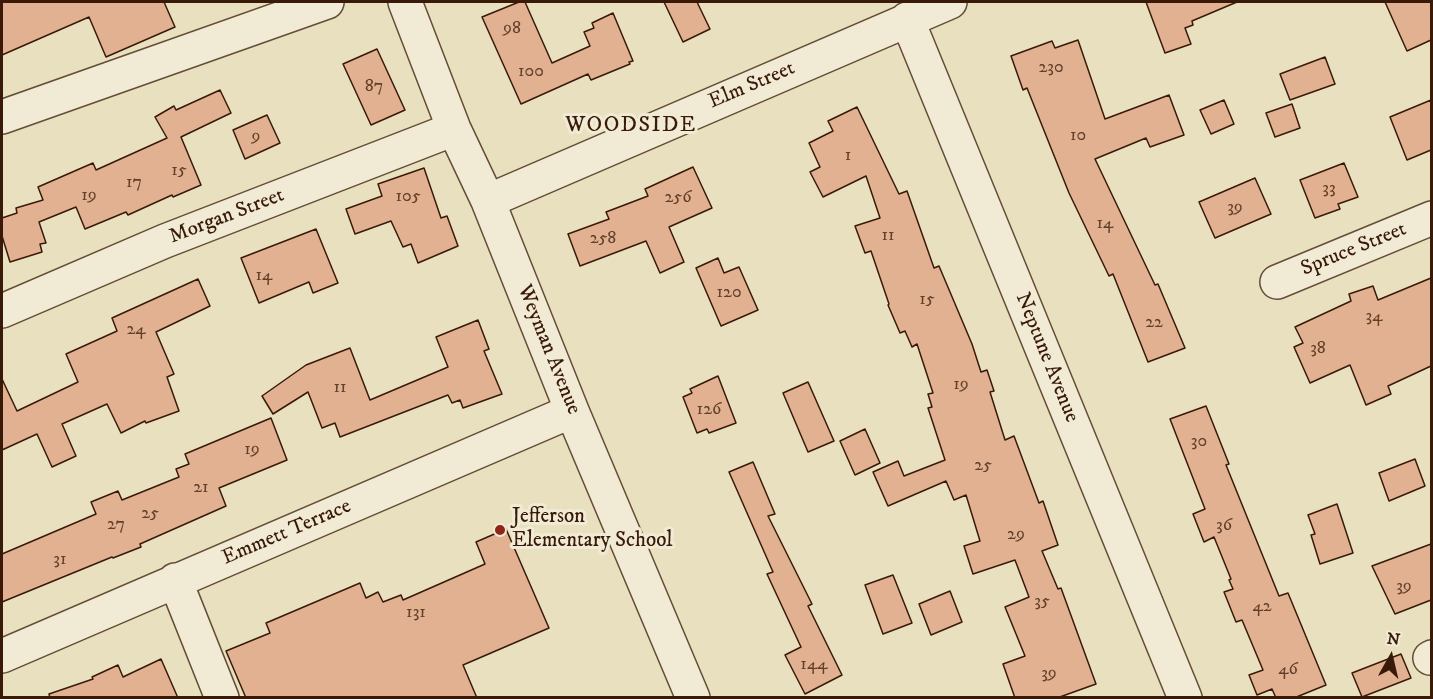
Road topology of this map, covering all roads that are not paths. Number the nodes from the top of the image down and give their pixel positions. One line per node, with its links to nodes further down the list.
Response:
1 (327, 2): 5 (street)
2 (405, 2): 6 (street, Weyman Avenue)
3 (950, 2): 4 (street, Elm Street)
4 (907, 19): 7 (street, Elm Street); 16 (street, Neptune Avenue)
5 (2, 117)
6 (454, 129): 7 (street, Weyman Avenue); 10 (street, Morgan Street)
7 (488, 201): 11 (street, Weyman Avenue)
8 (1431, 218): 9 (street, Spruce Street)
9 (1276, 282)
10 (2, 311)
11 (572, 411): 12 (street, Emmett Terrace); 15 (street, Weyman Avenue)
12 (175, 580): 13 (street, Emmett Terrace); 14 (street)
13 (2, 656)
14 (222, 698)
15 (693, 698)
16 (1185, 698)

